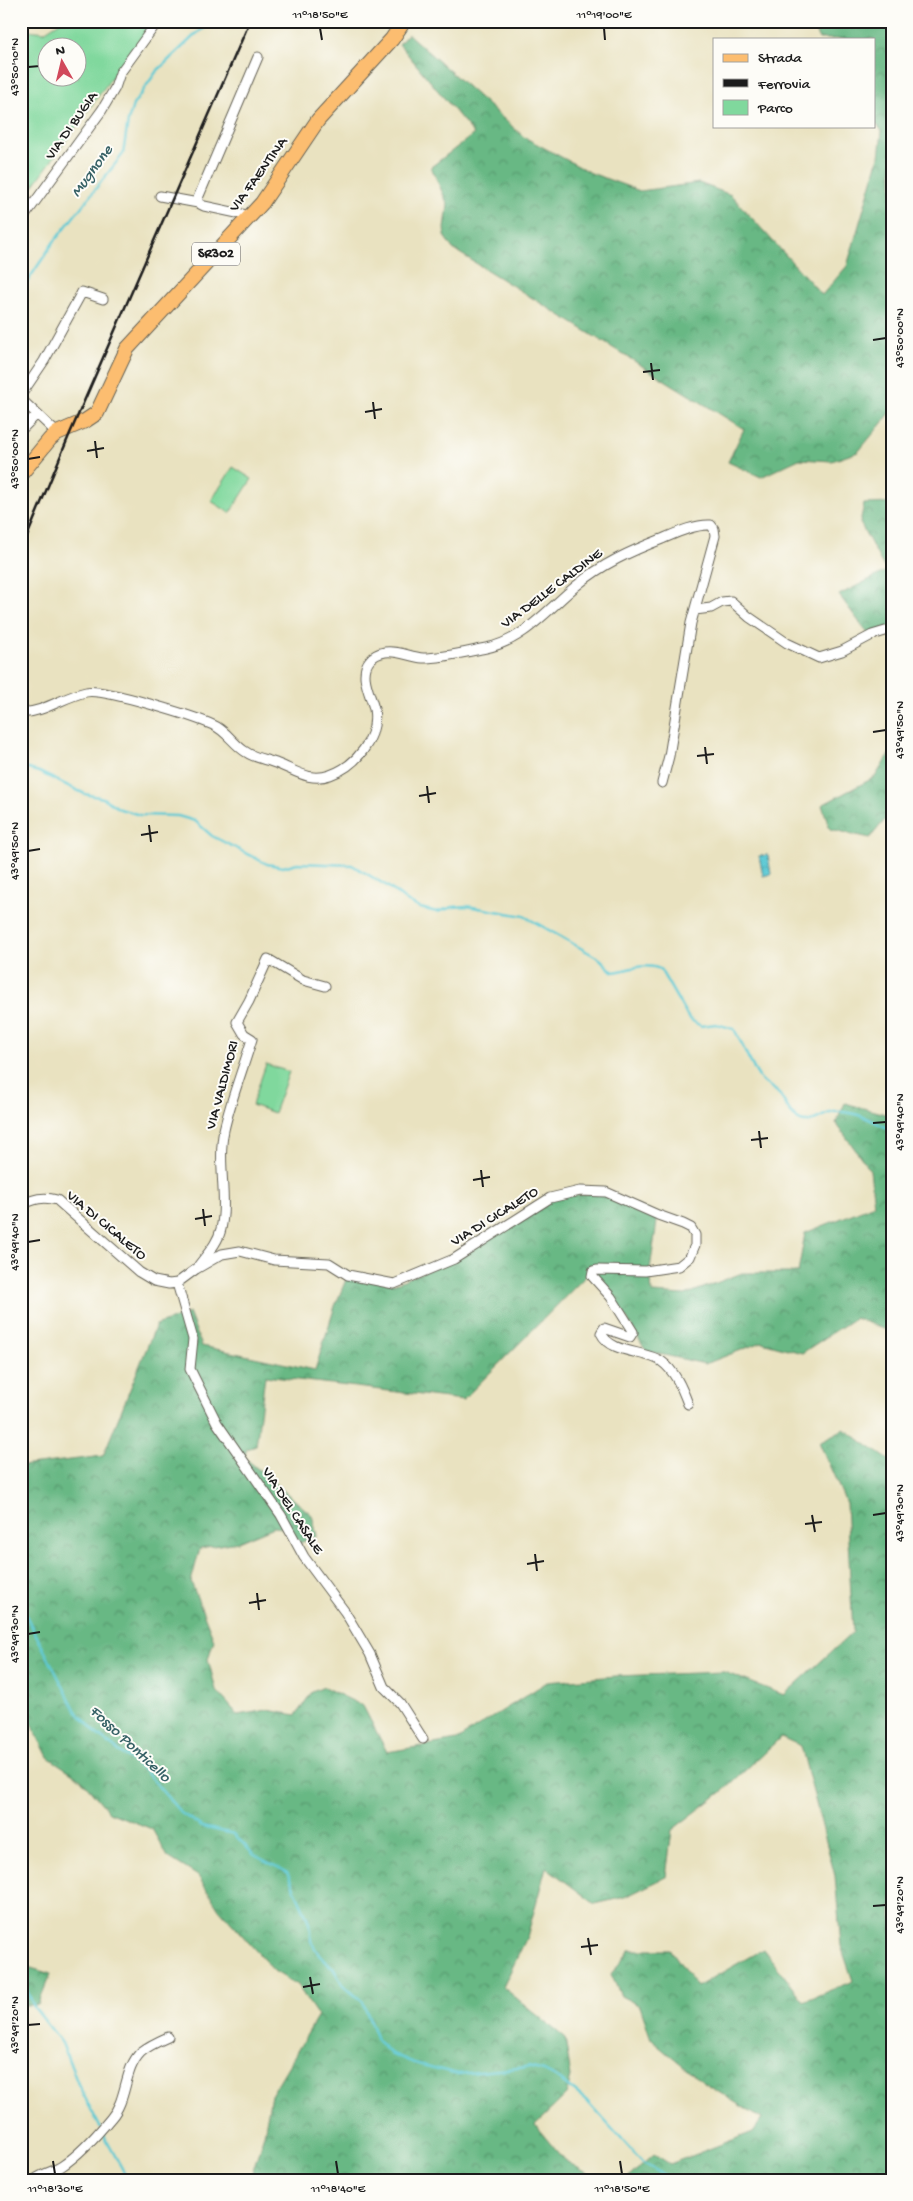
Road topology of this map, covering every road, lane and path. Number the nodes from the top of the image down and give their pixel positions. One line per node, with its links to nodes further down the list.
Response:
1 (158, 21): 7 (street, VIA DI BUGIA)
2 (404, 21): 6 (main road, VIA FAENTINA / SR302)
3 (258, 57): 5 (street)
4 (160, 196): 5 (street)
5 (198, 203): 6 (street)
6 (251, 216): 13 (main road, VIA FAENTINA / SR302)
7 (21, 221)
8 (103, 299): 9 (street)
9 (21, 395)
10 (21, 399): 11 (street)
11 (37, 414): 12 (street); 13 (street)
12 (21, 430)
13 (57, 433): 14 (main road, VIA FAENTINA / SR302)
14 (21, 474)
15 (695, 610): 16 (street); 17 (street, VIA DELLE CALDINE); 18 (street, VIA DELLE CALDINE)
16 (892, 629)
17 (21, 714)
18 (662, 782)
19 (325, 986): 21 (street, VIA VALDIMORI)
20 (21, 1205): 22 (street, VIA DI CICALETO)
21 (196, 1269): 22 (street, VIA DI CICALETO); 23 (street, VIA DI CICALETO)
22 (178, 1283): 24 (street, VIA DEL CASALE)
23 (688, 1404)
24 (422, 1739)
25 (168, 2037): 26 (street)
26 (34, 2180)

